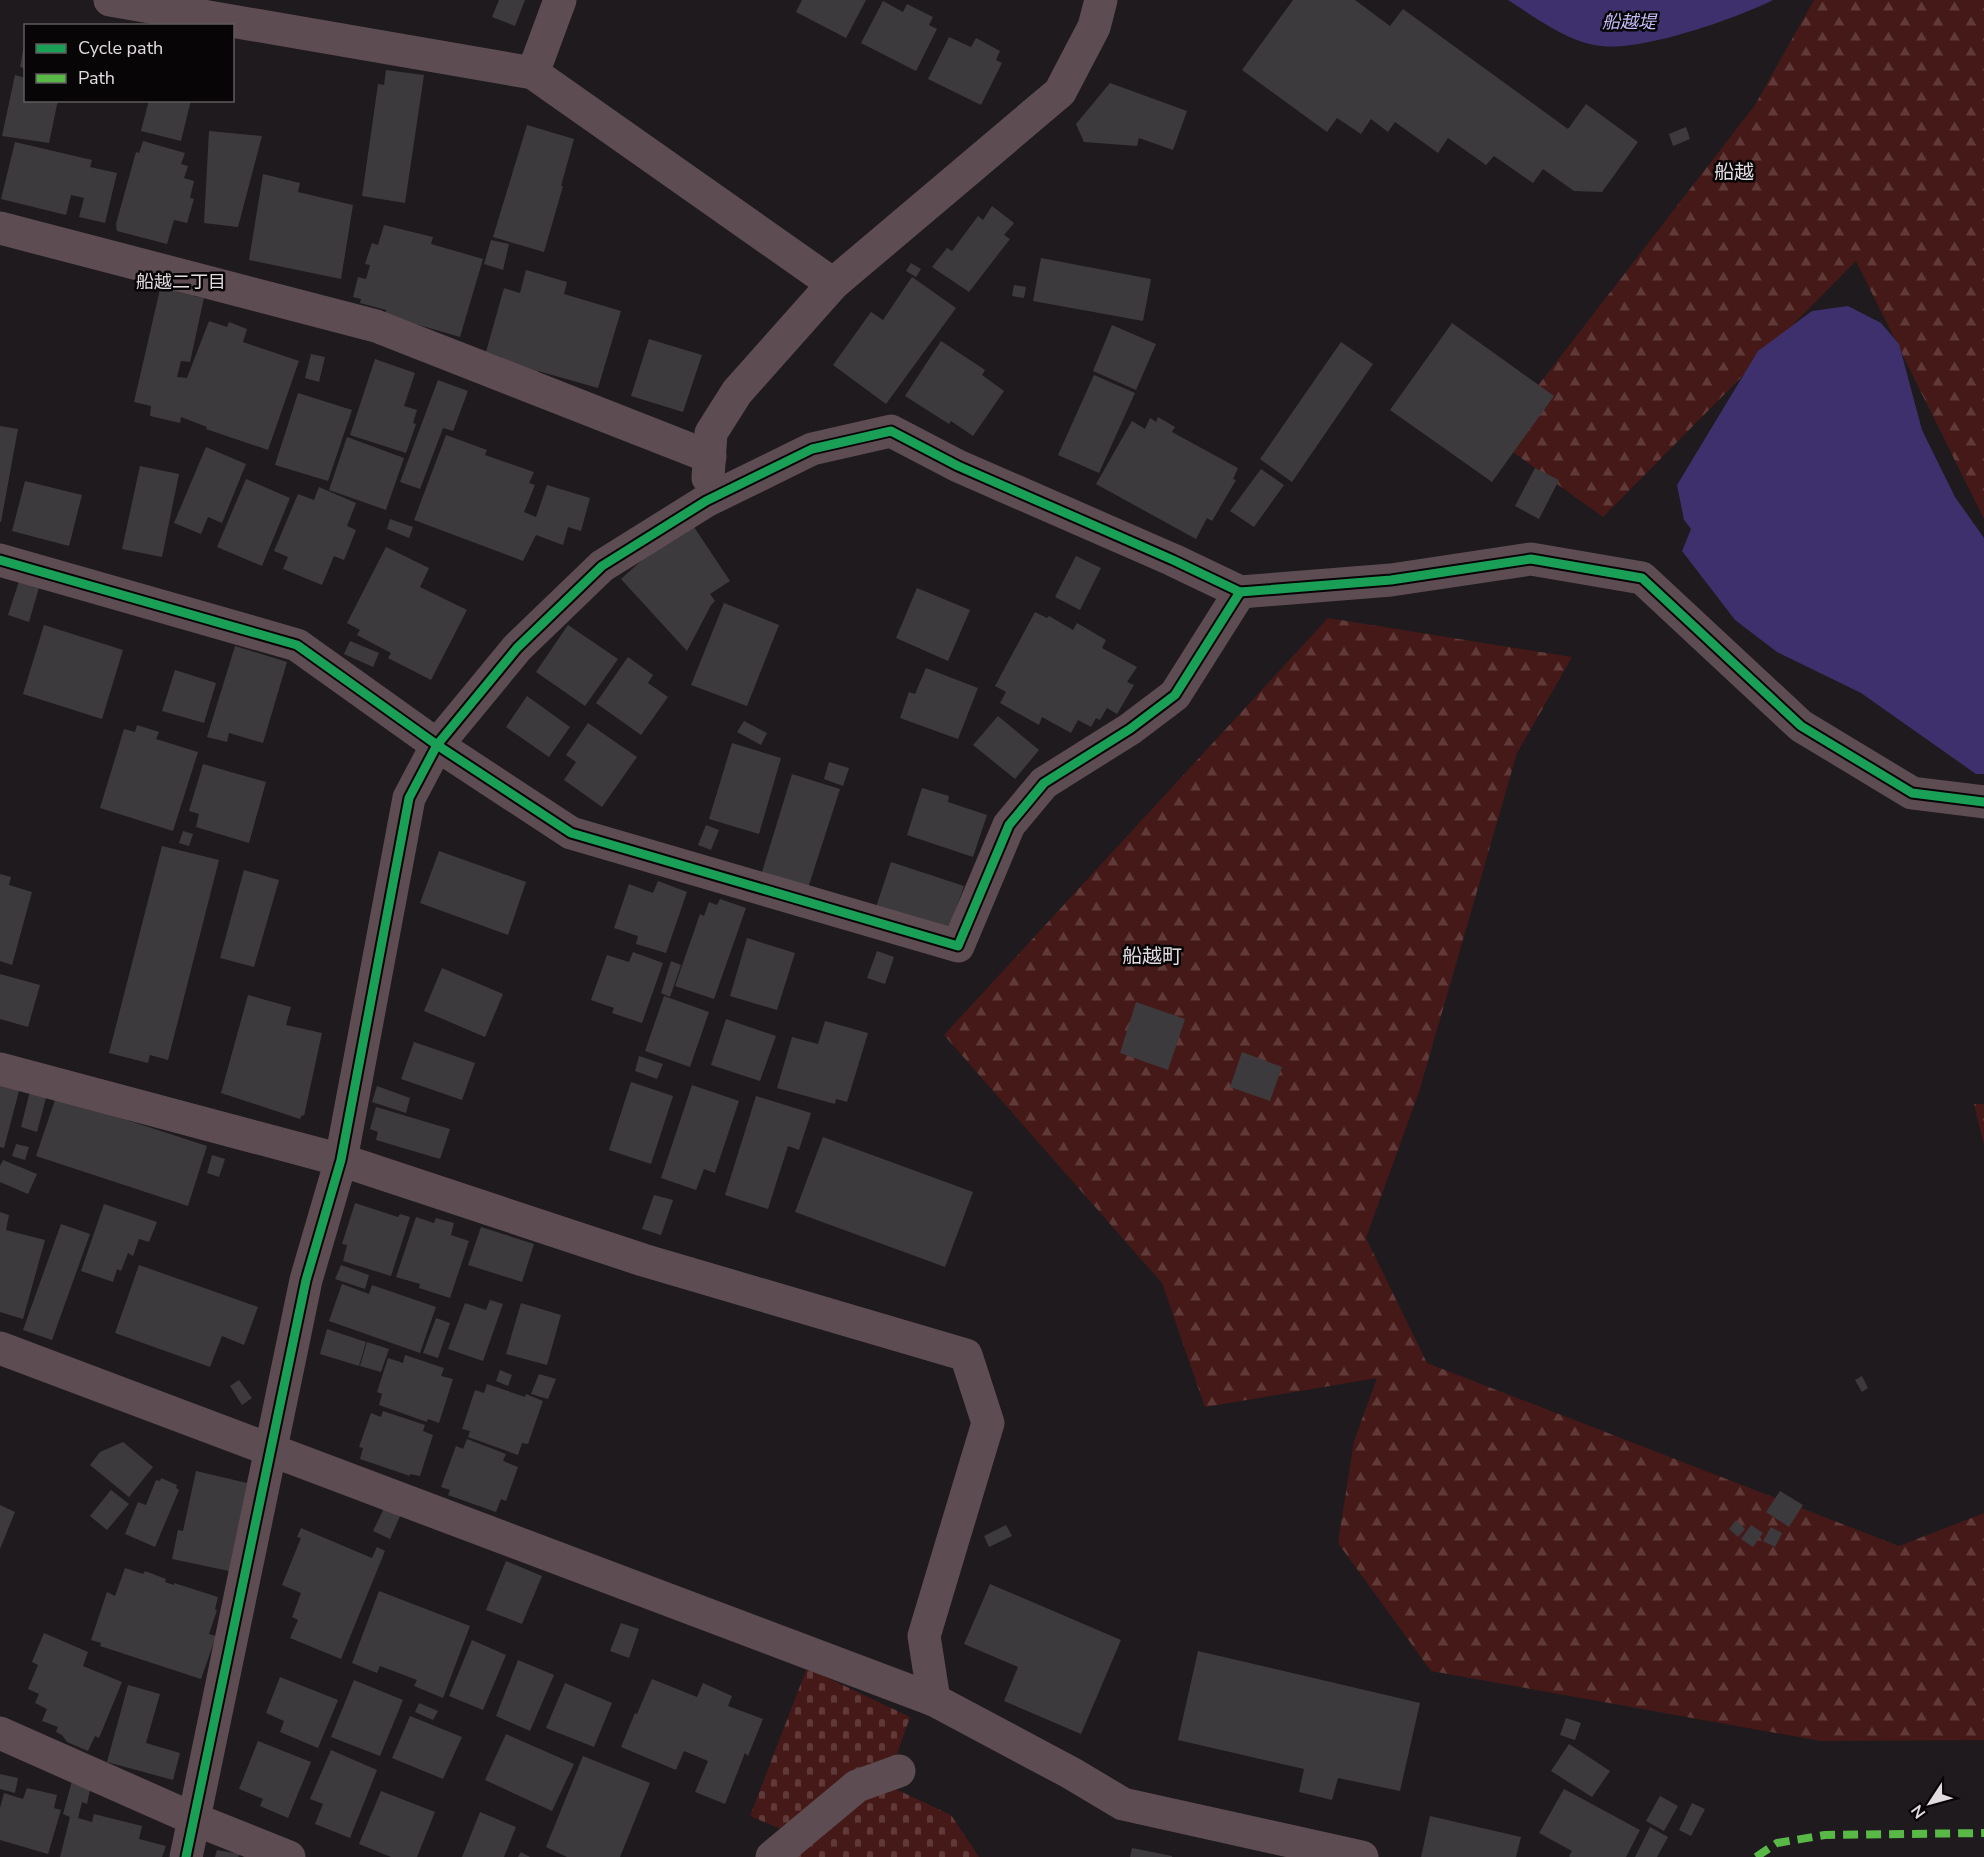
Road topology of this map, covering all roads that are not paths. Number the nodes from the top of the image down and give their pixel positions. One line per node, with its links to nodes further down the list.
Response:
1 (110, 0): 4 (street)
2 (560, 0): 4 (street)
3 (1101, 0): 6 (street)
4 (533, 73): 6 (street)
5 (0, 228): 7 (street)
6 (834, 285): 7 (street)
7 (710, 457): 8 (street)
8 (706, 501): 10 (street); 11 (street)
9 (0, 560): 11 (street)
10 (1240, 592): 11 (street); 12 (street)
11 (437, 745): 14 (street)
12 (1984, 802)
13 (0, 1069): 14 (street)
14 (340, 1160): 16 (street); 17 (street)
15 (0, 1348): 16 (street)
16 (271, 1451): 17 (street); 20 (street)
17 (934, 1700): 24 (street)
18 (0, 1733): 20 (street)
19 (899, 1772): 23 (street)
20 (194, 1819): 21 (street); 22 (street)
21 (186, 1857)
22 (290, 1857)
23 (772, 1857)
24 (1362, 1857)

